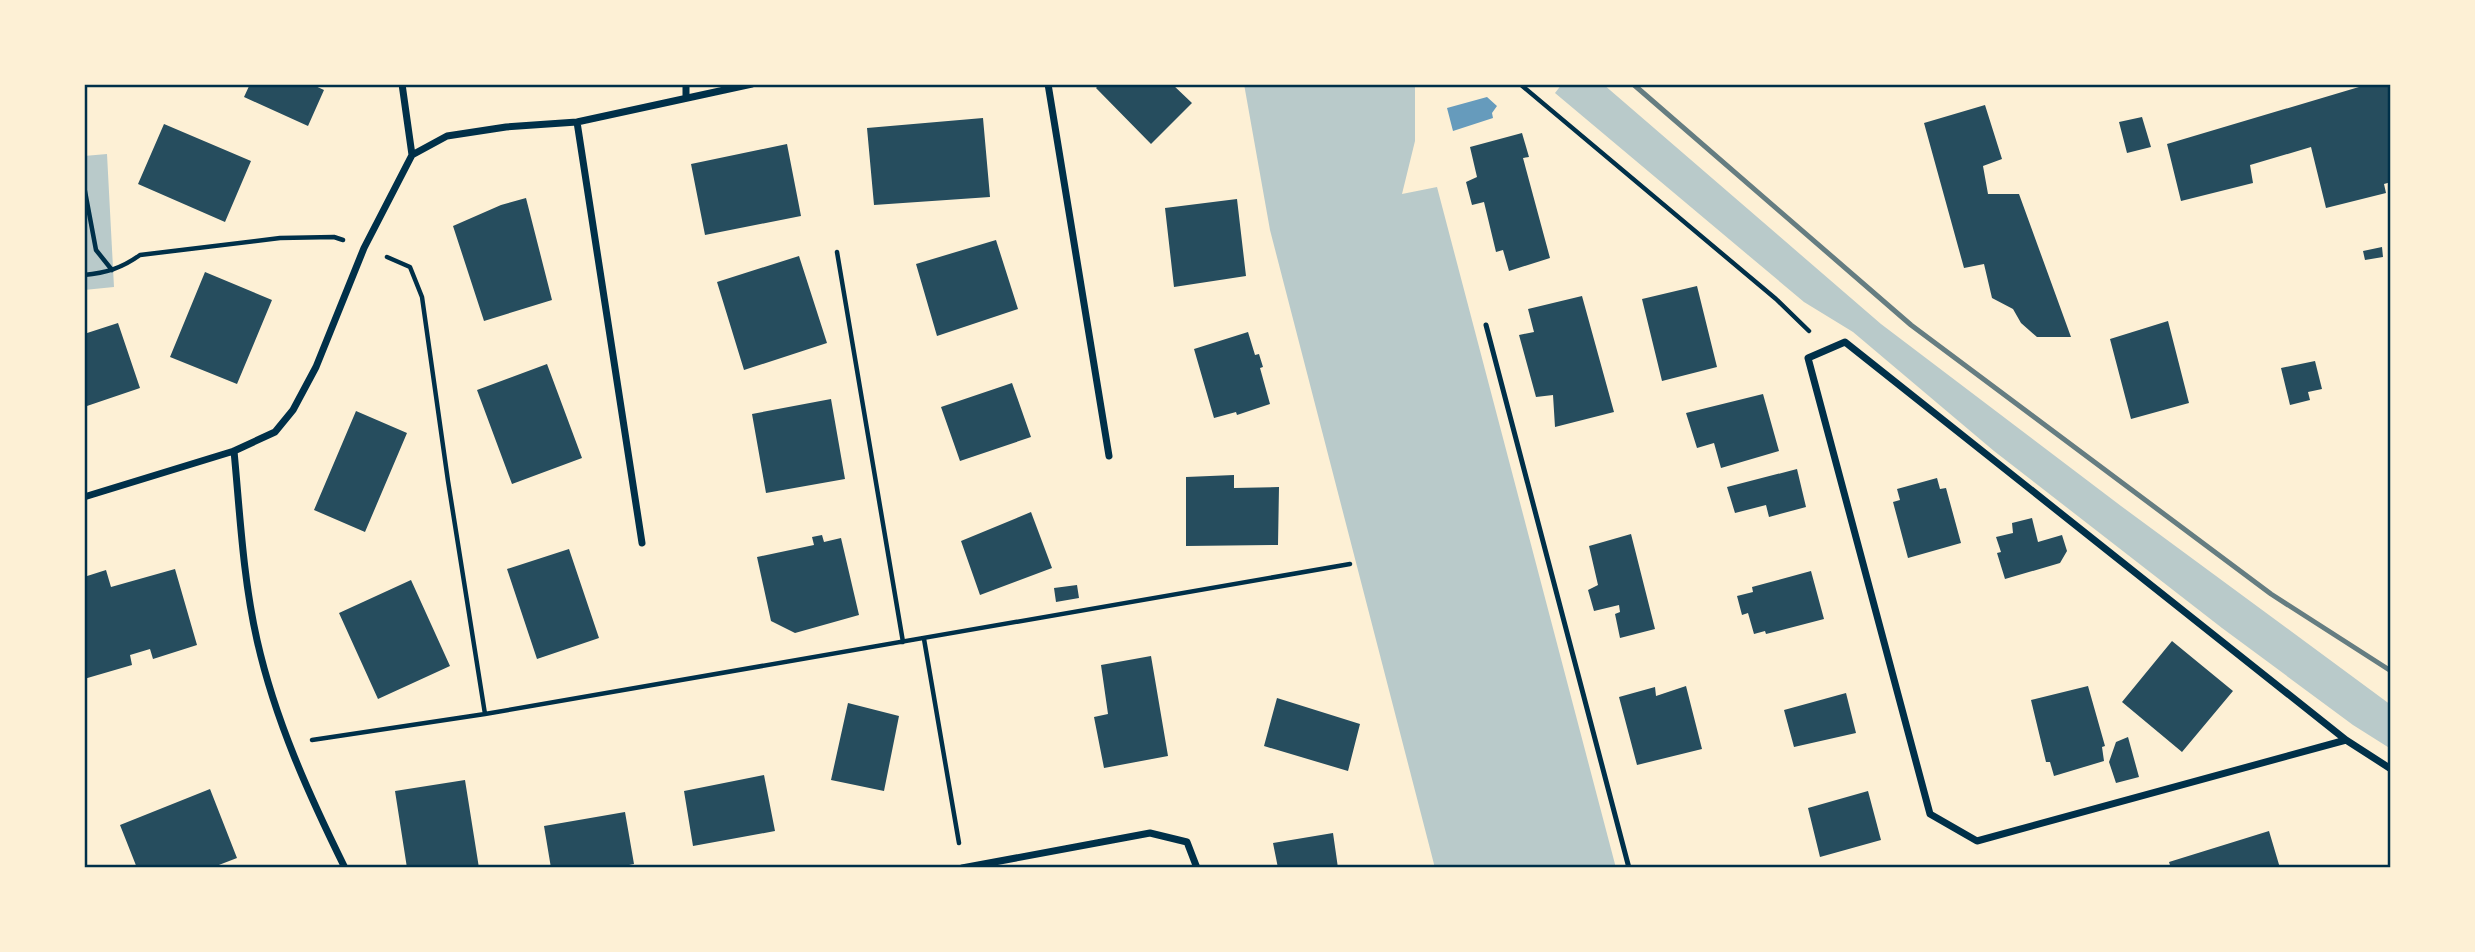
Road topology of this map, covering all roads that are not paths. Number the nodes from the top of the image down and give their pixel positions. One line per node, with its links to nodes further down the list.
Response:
1 (402, 84): 7 (street)
2 (686, 84): 5 (street)
3 (752, 84): 5 (street)
4 (1048, 84): 10 (street)
5 (687, 97): 6 (street)
6 (577, 122): 7 (street); 12 (street)
7 (412, 155): 9 (street)
8 (1486, 325): 18 (lane)
9 (234, 451): 11 (street); 15 (street)
10 (1110, 456)
11 (84, 497)
12 (642, 543)
13 (2346, 740): 13 (street); 14 (street)
14 (2391, 769)
15 (345, 868)
16 (963, 868): 17 (street)
17 (1197, 868)
18 (1629, 868)

